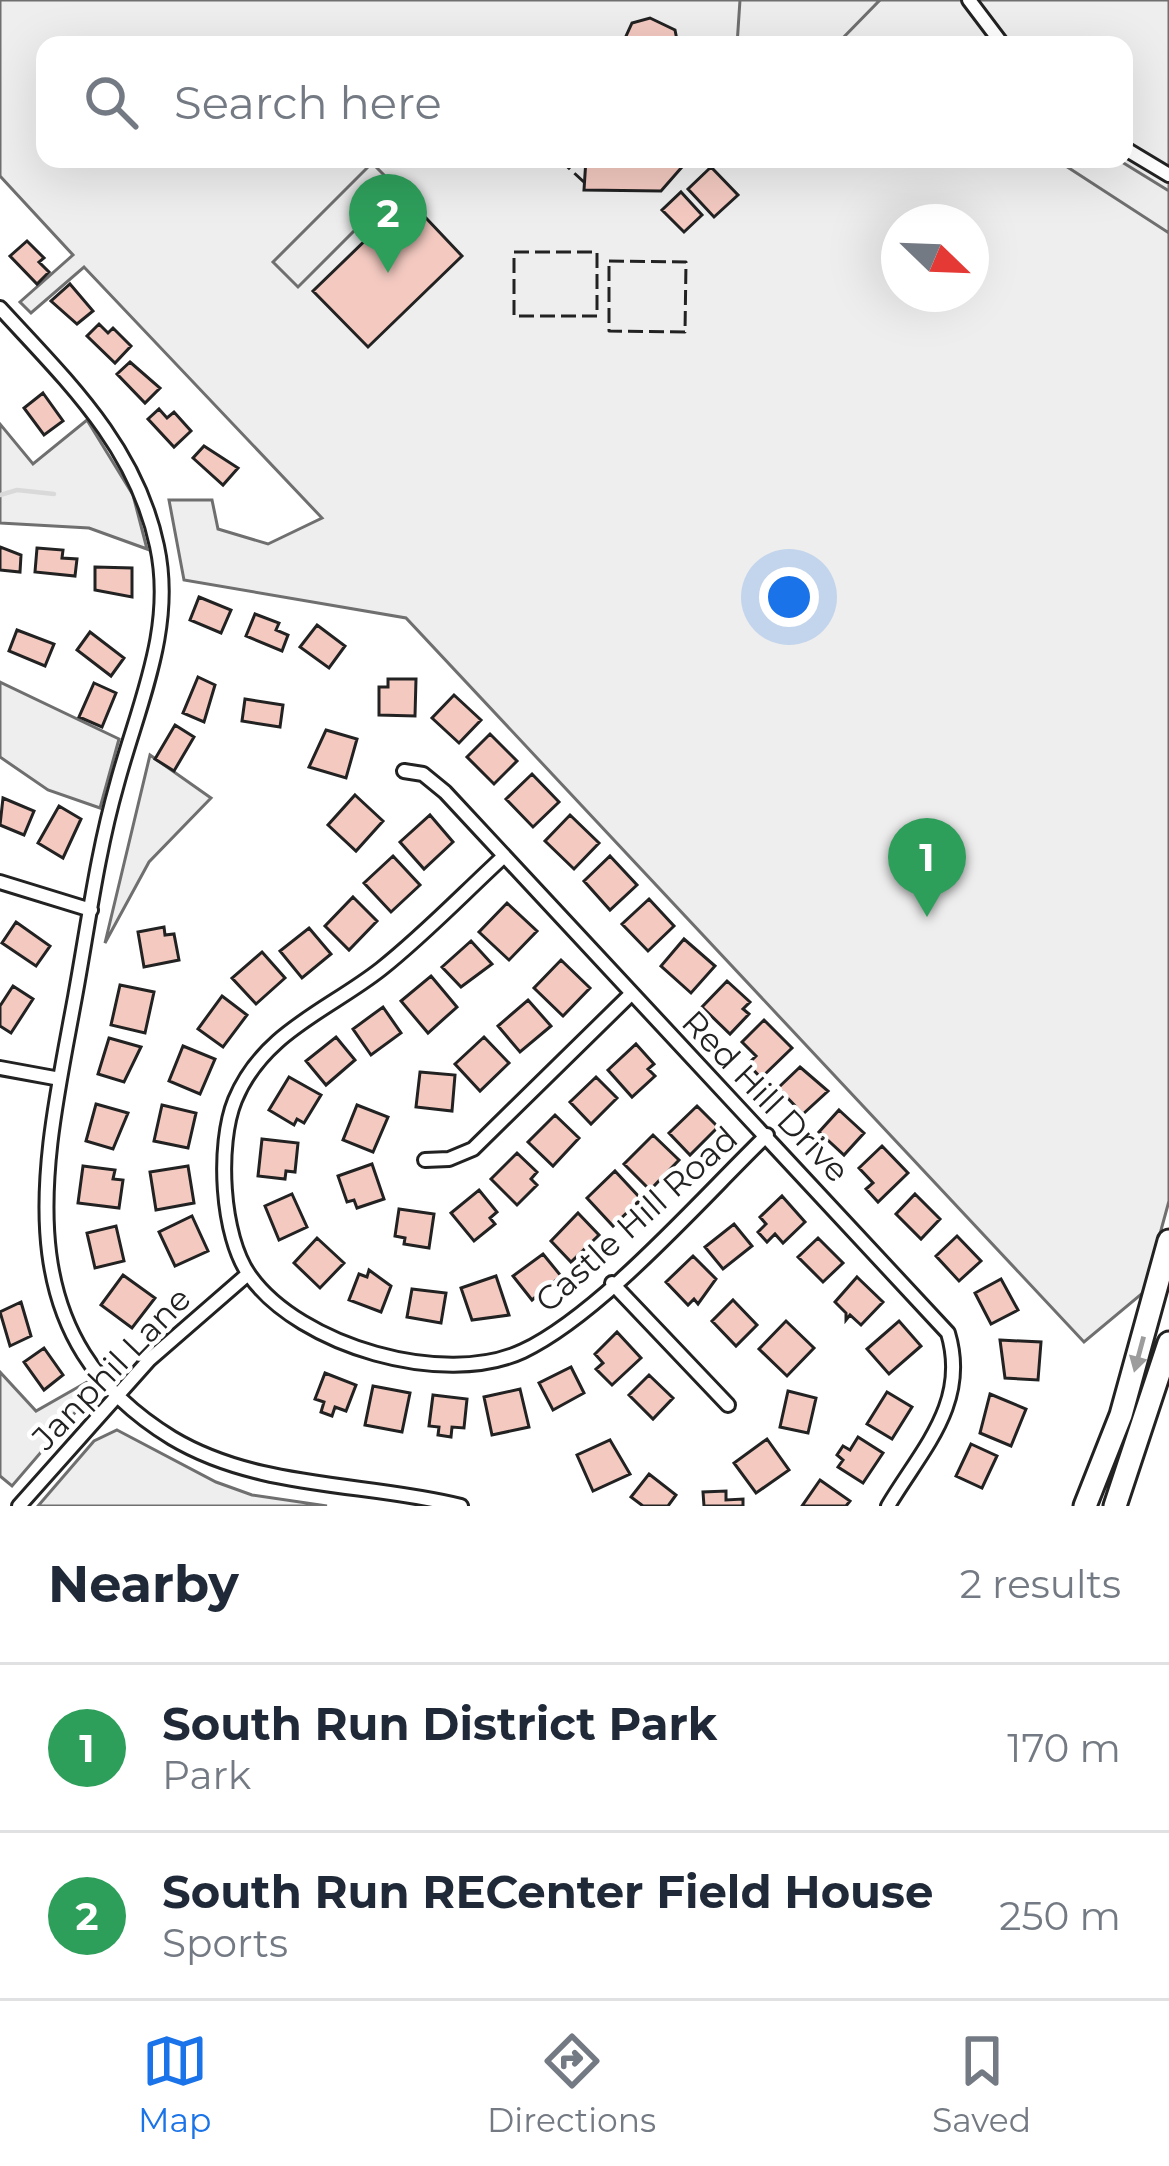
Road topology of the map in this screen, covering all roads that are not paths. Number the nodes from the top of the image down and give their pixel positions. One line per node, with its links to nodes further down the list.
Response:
1 (969, 0): 2 (street)
2 (996, 36)
3 (1133, 153): 4 (street)
4 (1169, 175)
5 (0, 308): 9 (street)
6 (404, 771): 7 (street, Red Hill Drive)
7 (502, 858): 10 (street, Red Hill Drive); 16 (street, Castle Hill Road)
8 (0, 882): 9 (street)
9 (91, 910): 12 (street)
10 (632, 994): 13 (street, Red Hill Drive); 14 (street)
11 (0, 1068): 12 (street)
12 (60, 1079): 19 (street)
13 (767, 1136): 17 (street, Castle Hill Road); 23 (street, Red Hill Drive)
14 (425, 1160)
15 (1169, 1241): 24 (highway, one-way to 24)
16 (248, 1274): 17 (street, Castle Hill Road); 19 (street, Janphil Lane)
17 (612, 1283): 20 (street)
18 (1169, 1343): 25 (highway)
19 (118, 1396): 21 (street, Janphil Lane); 22 (street)
20 (728, 1405)
21 (19, 1506)
22 (461, 1506)
23 (888, 1506)
24 (1085, 1506)
25 (1115, 1506)

